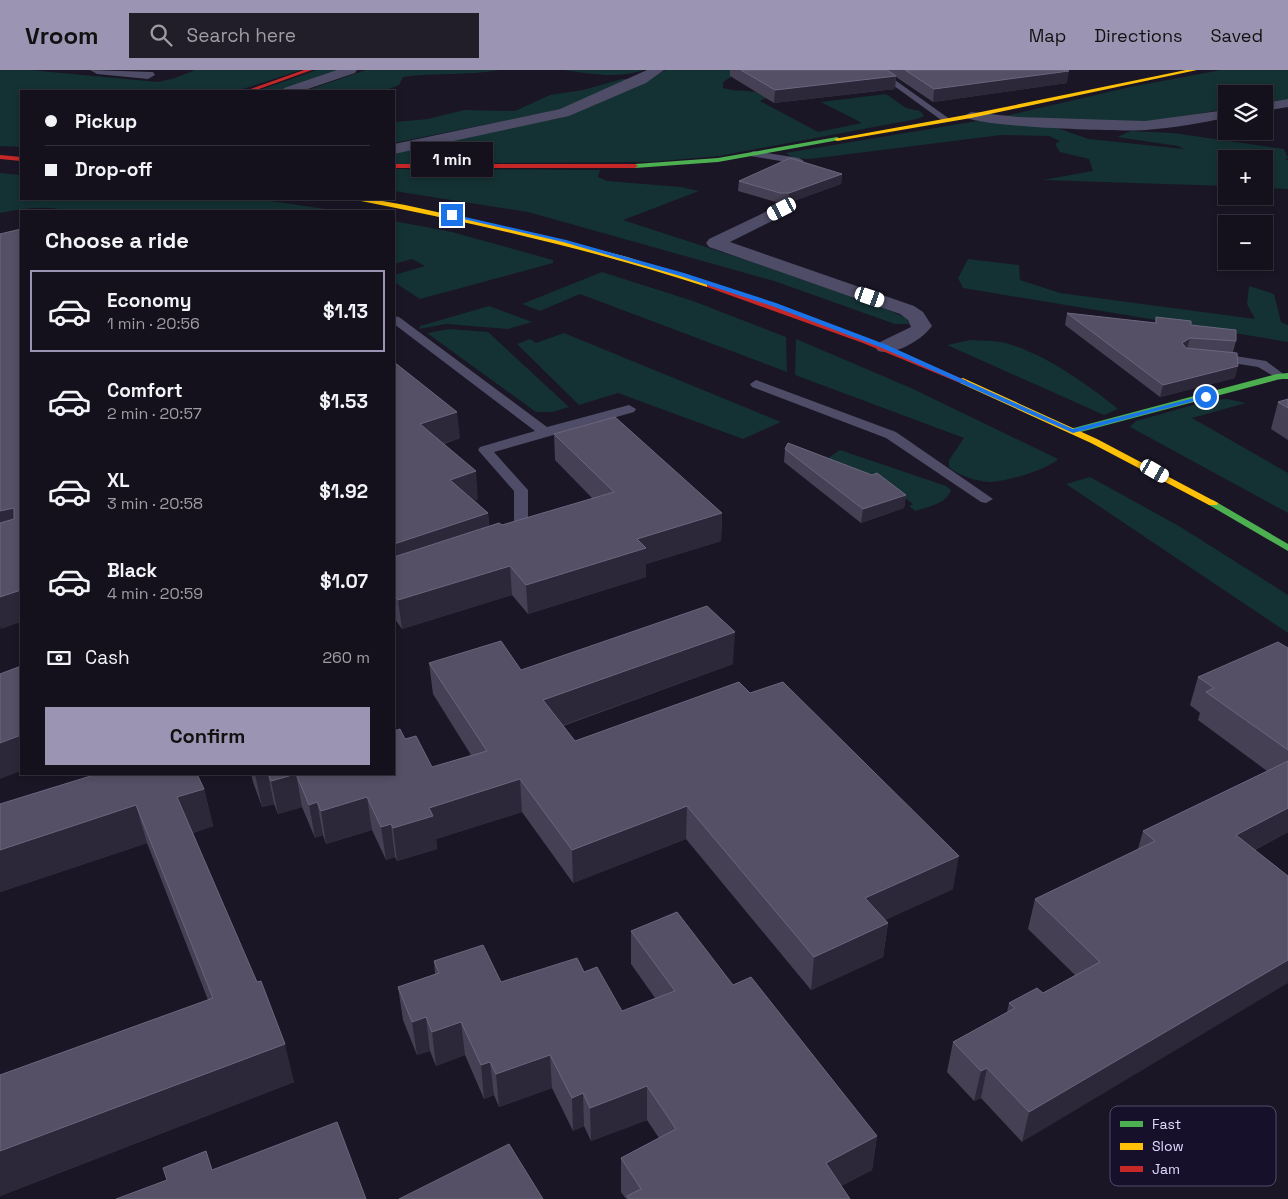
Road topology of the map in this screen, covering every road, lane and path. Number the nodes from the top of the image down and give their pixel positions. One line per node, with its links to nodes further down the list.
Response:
1 (97, 70): 8 (street)
2 (309, 70): 9 (street)
3 (350, 70): 10 (street)
4 (658, 70): 14 (street)
5 (876, 70): 13 (lane)
6 (1194, 70): 7 (street)
7 (1178, 71): 12 (street)
8 (148, 75)
9 (251, 90)
10 (292, 90)
11 (1218, 115): 12 (street)
12 (971, 116): 13 (street)
13 (946, 120): 15 (street)
14 (395, 149)
15 (753, 154): 18 (lane); 19 (street)
16 (0, 157): 17 (street)
17 (20, 159)
18 (799, 161)
19 (395, 166)
20 (366, 200): 23 (street)
21 (782, 209): 23 (street)
22 (395, 319): 29 (lane)
23 (885, 346): 28 (street)
24 (1204, 356): 25 (lane)
25 (1284, 376): 28 (street)
26 (756, 384): 30 (lane)
27 (629, 410): 29 (lane)
28 (1073, 431): 32 (street)
29 (546, 432): 31 (lane)
30 (986, 499)
31 (502, 543)
32 (1288, 548)

